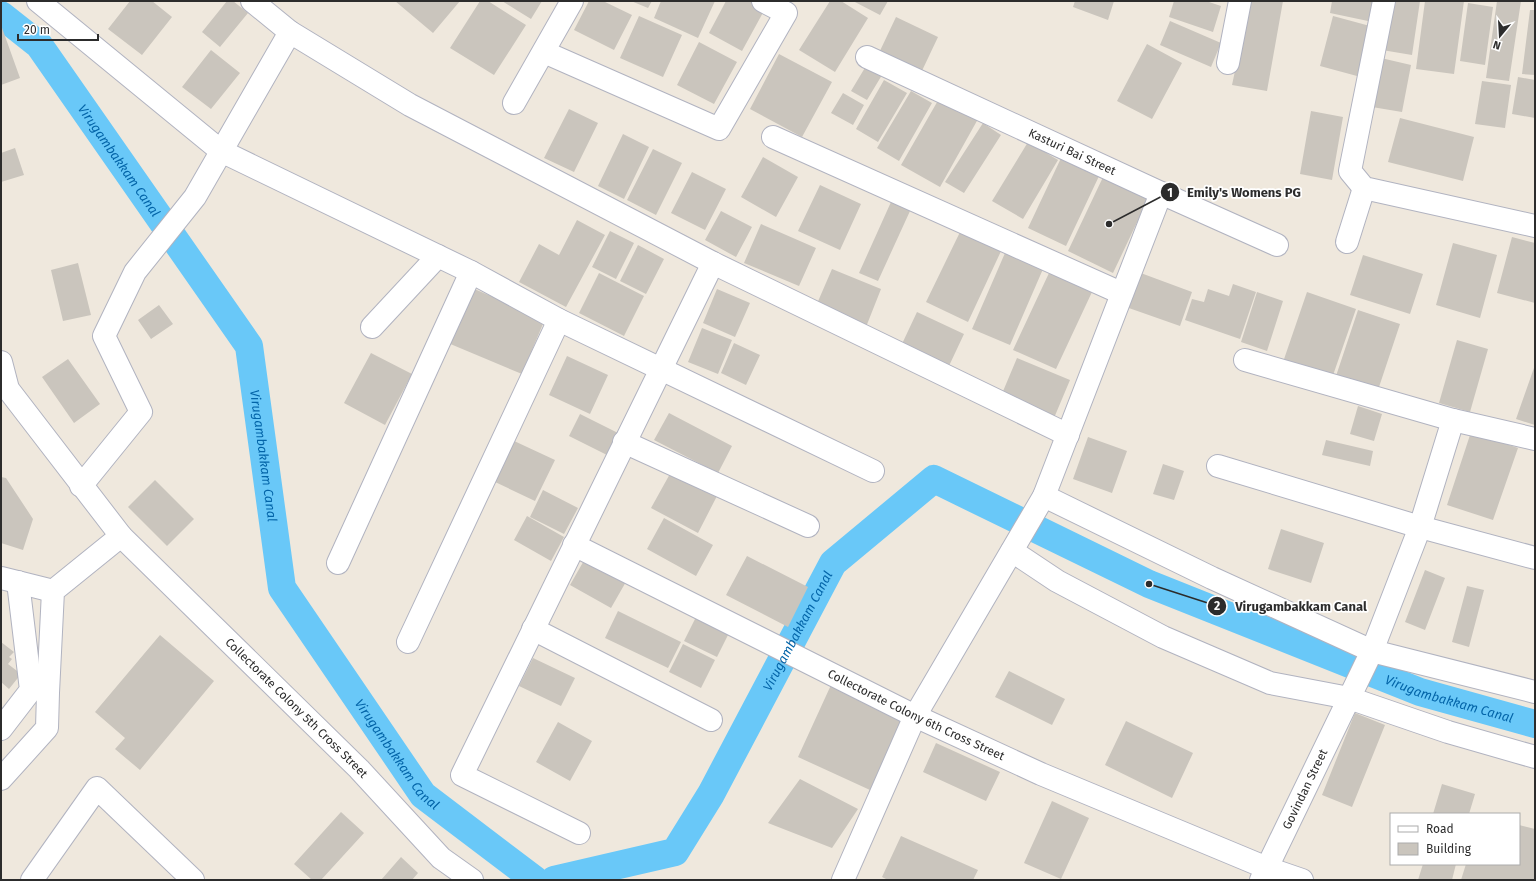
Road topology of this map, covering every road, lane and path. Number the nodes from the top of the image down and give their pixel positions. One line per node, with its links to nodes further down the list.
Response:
1 (38, 1): 13 (street)
2 (252, 1): 7 (street)
3 (572, 1): 8 (street)
4 (763, 1): 8 (street)
5 (1240, 1): 10 (street)
6 (1384, 1): 14 (street)
7 (290, 32): 13 (street); 20 (street)
8 (544, 52): 11 (street)
9 (867, 57): 15 (street, Kasturi Bai Street)
10 (1228, 63)
11 (514, 103)
12 (773, 137): 22 (street)
13 (221, 151): 19 (street); 35 (street)
14 (1364, 188): 16 (street); 17 (street)
15 (1160, 193): 18 (street, Kasturi Bai Street); 22 (street)
16 (1535, 226)
17 (1347, 242)
18 (1277, 245)
19 (438, 256): 21 (street); 24 (street)
20 (712, 263): 27 (street); 30 (street)
21 (471, 272): 23 (street); 43 (street)
22 (1121, 293): 30 (street)
23 (559, 320): 27 (street); 47 (street)
24 (372, 327)
25 (1245, 360): 29 (street)
26 (1, 362): 28 (street)
27 (660, 368): 32 (street); 34 (street)
28 (4, 391): 35 (street, Collectorate Colony 5th Cross Street)
29 (1453, 420): 31 (street); 38 (street, Govindan Street)
30 (1068, 435): 36 (street)
31 (1535, 439)
32 (624, 442): 37 (street); 40 (street)
33 (1218, 466): 38 (street)
34 (873, 471)
35 (81, 486): 39 (street, Collectorate Colony 5th Cross Street)
36 (1044, 496): 41 (street); 48 (street)
37 (808, 526)
38 (1420, 527): 42 (street); 48 (street, Govindan Street)
39 (121, 536): 45 (street); 60 (street, Collectorate Colony 5th Cross Street)
40 (574, 545): 46 (street); 51 (street, Collectorate Colony 6th Cross Street)
41 (1012, 552): 50 (street); 51 (street)
42 (1535, 558)
43 (338, 563)
44 (10, 580): 45 (street); 53 (street)
45 (53, 590): 55 (street)
46 (532, 630): 52 (street); 56 (street)
47 (408, 642)
48 (1372, 651): 49 (street); 50 (street, Govindan Street)
49 (1535, 692)
50 (1349, 698): 54 (street); 57 (street, Govindan Street)
51 (915, 716): 57 (street, Collectorate Colony 6th Cross Street); 61 (street)
52 (711, 720)
53 (1, 729)
54 (1535, 757)
55 (1, 779)
56 (579, 834)
57 (1264, 874): 62 (street, Collectorate Colony 6th Cross Street)
58 (32, 880): 59 (street)
59 (193, 880)
60 (472, 880)
61 (844, 880)
62 (1302, 880)

